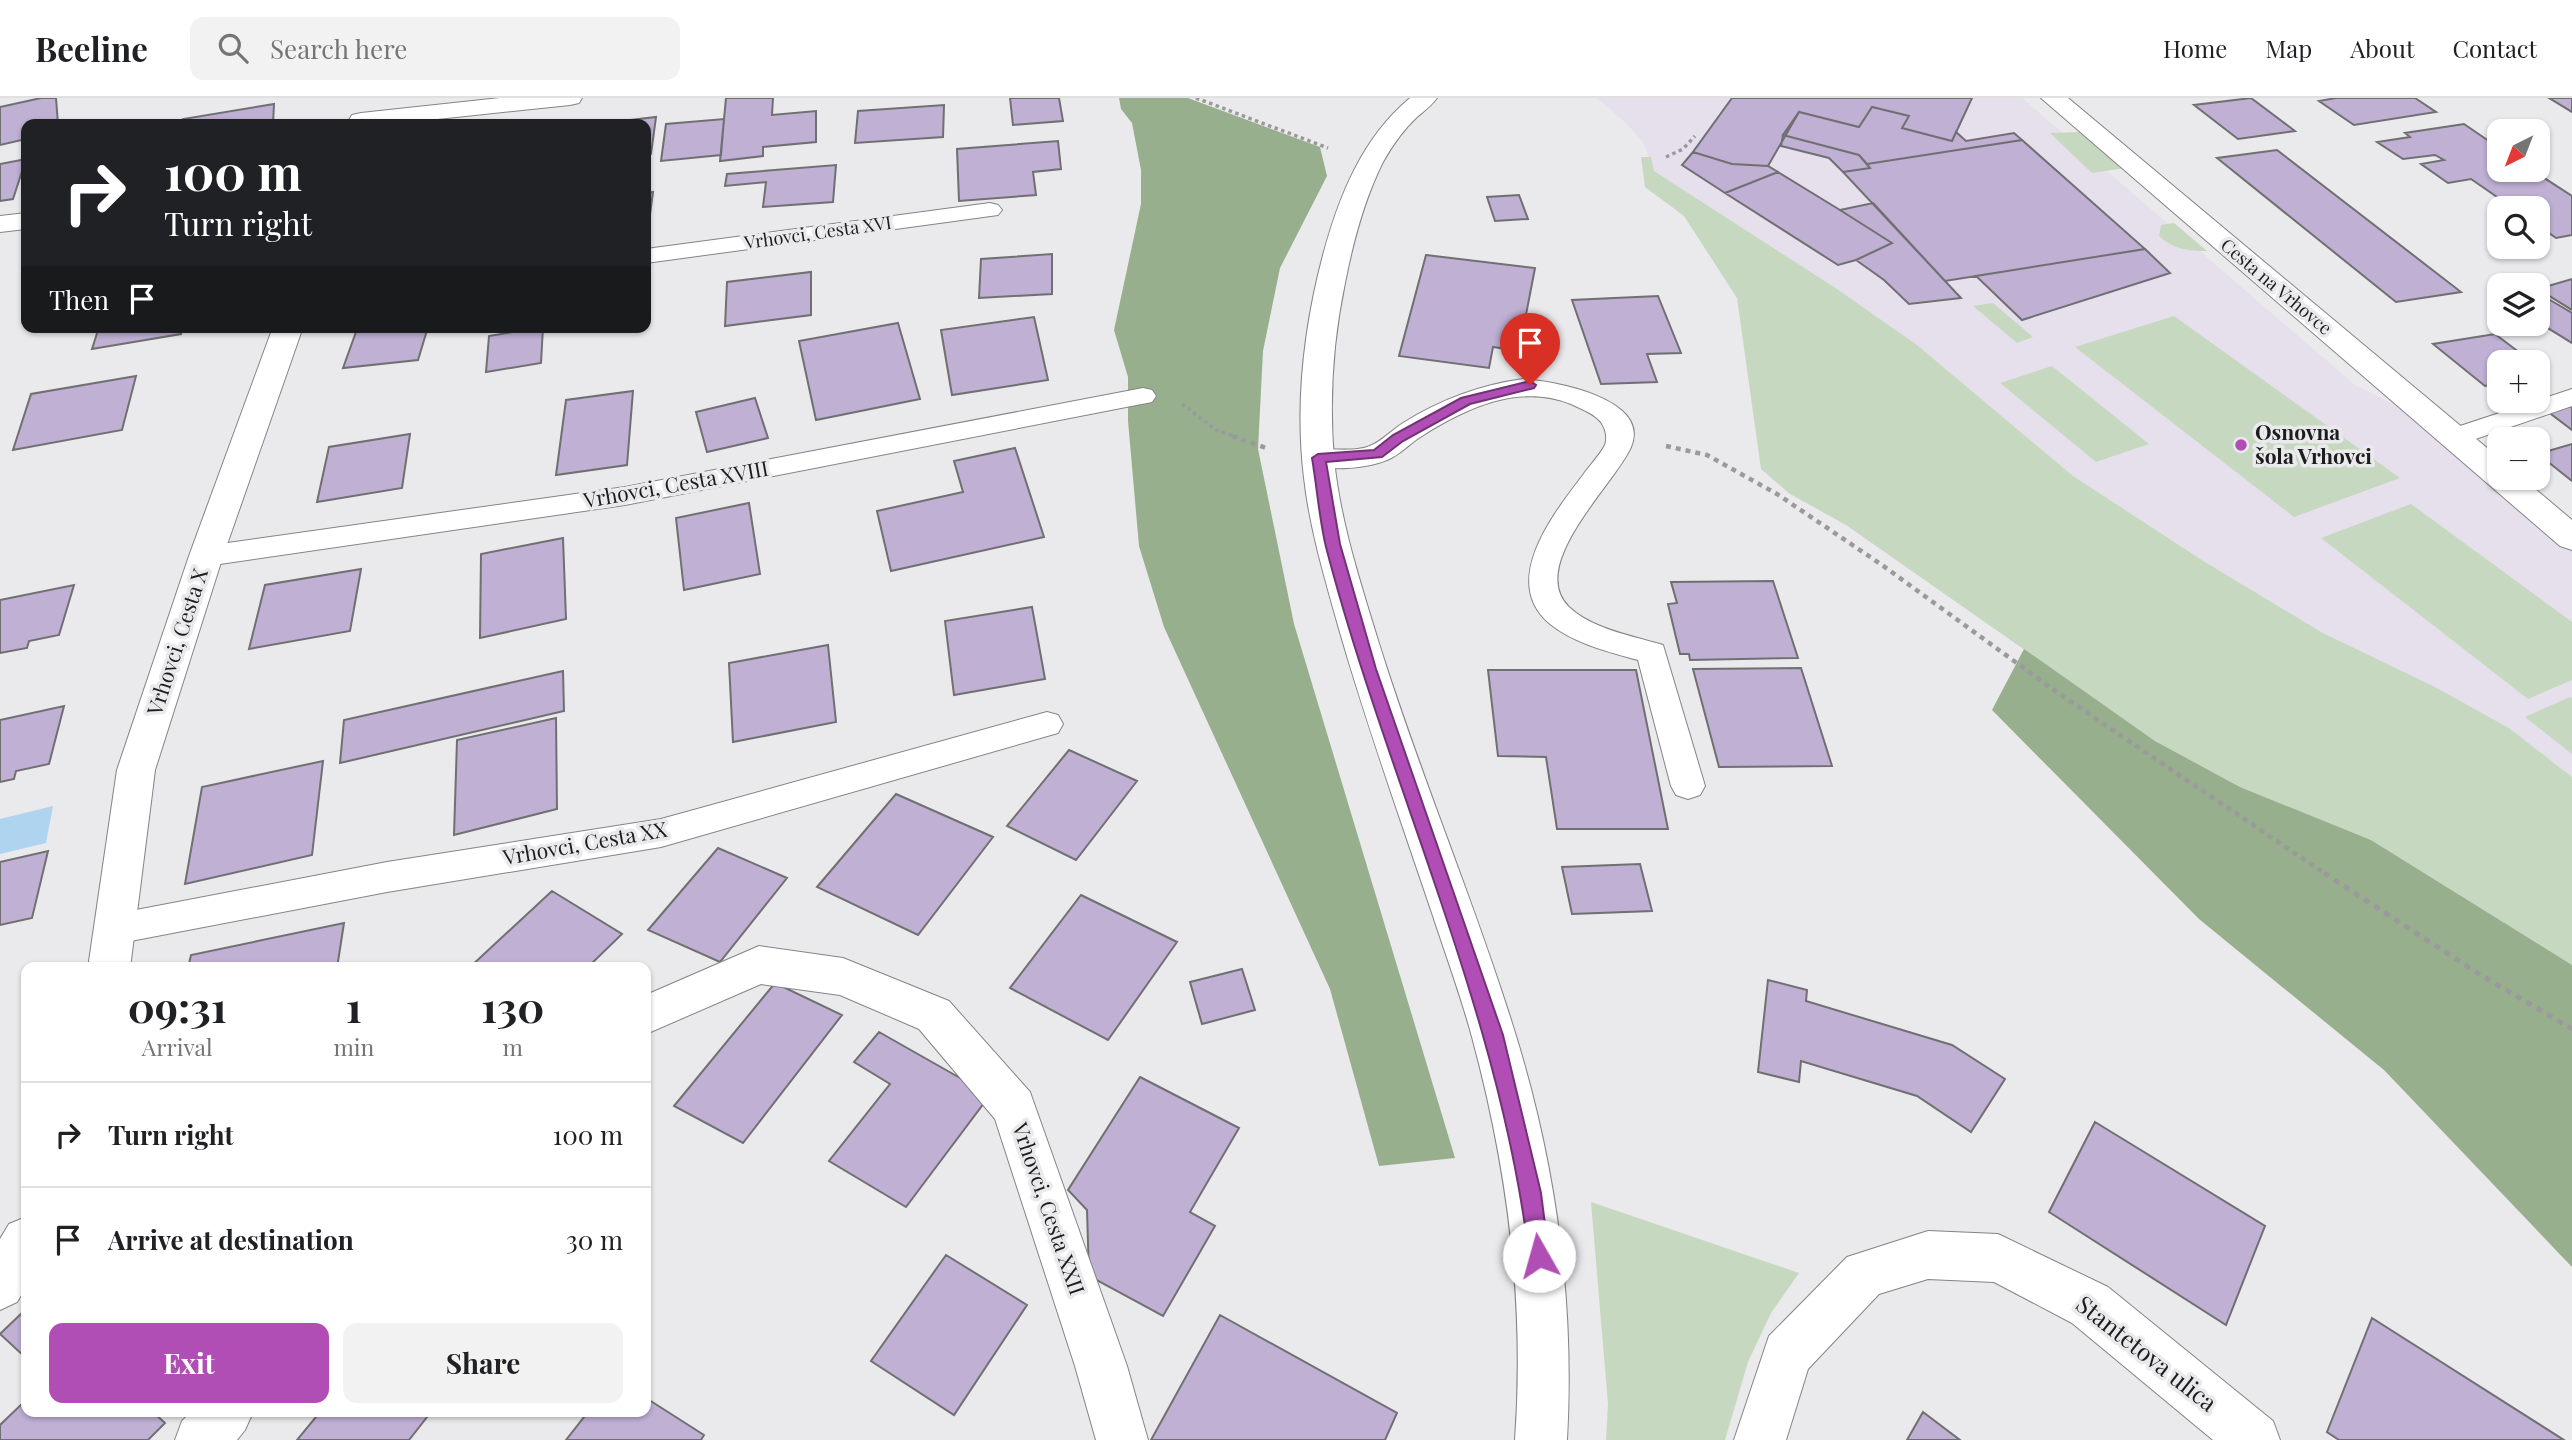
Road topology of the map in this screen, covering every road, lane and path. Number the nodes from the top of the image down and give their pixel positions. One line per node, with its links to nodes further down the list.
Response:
1 (570, 98): 5 (street)
2 (1196, 98): 8 (path)
3 (1425, 98): 8 (street)
4 (2053, 98): 17 (street, Cesta na Vrhovce)
5 (364, 114)
6 (1695, 136): 7 (path)
7 (1666, 157)
8 (1369, 162): 18 (street)
9 (990, 210): 12 (lane, Vrhovci, Cesta XVI)
10 (21, 222): 11 (street)
11 (0, 224)
12 (651, 255)
13 (286, 333): 22 (street, Vrhovci, Cesta X)
14 (1143, 396): 18 (path); 22 (lane, Vrhovci, Cesta XVIII)
15 (2572, 397): 17 (lane)
16 (1621, 434): 18 (lane); 24 (lane); 28 (path)
17 (2455, 437): 19 (street, Cesta na Vrhovce)
18 (1318, 458): 34 (street)
19 (2487, 465)
20 (2515, 490): 21 (street, Cesta na Vrhovce)
21 (2572, 538)
22 (206, 556): 25 (street, Vrhovci, Cesta X)
23 (1047, 724): 25 (lane, Vrhovci, Cesta XX)
24 (1688, 786)
25 (114, 929): 26 (street, Vrhovci, Cesta X)
26 (109, 962)
27 (651, 1013): 33 (street, Vrhovci, Cesta XXII)
28 (2572, 1029)
29 (21, 1249): 30 (street)
30 (0, 1285)
31 (222, 1417): 32 (street)
32 (201, 1440)
33 (1122, 1440)
34 (1541, 1440)
35 (1760, 1440): 36 (street, Stantetova ulica)
36 (2254, 1440)

